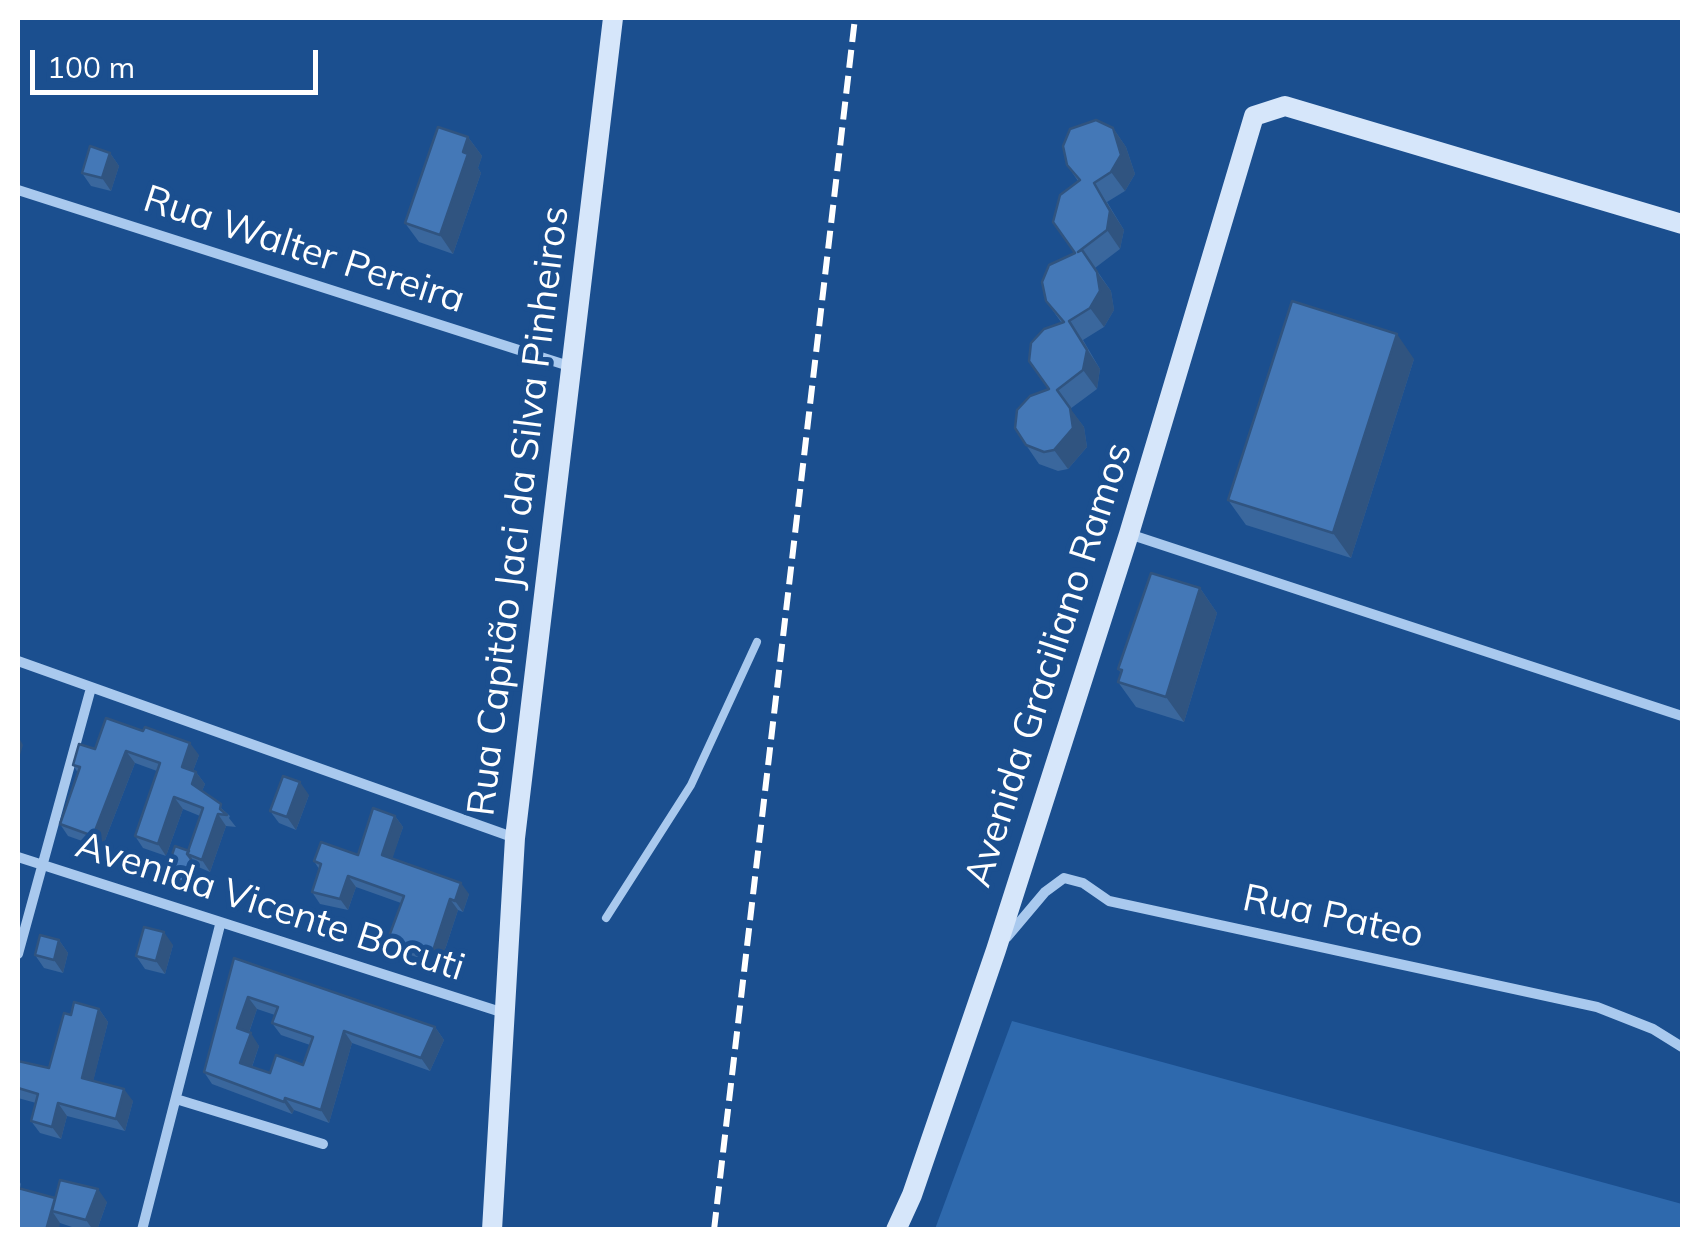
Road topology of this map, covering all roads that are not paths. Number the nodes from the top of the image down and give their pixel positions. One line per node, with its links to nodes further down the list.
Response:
1 (613, 18): 4 (street, Rua Capitão Jaci da Silva Pinheiros)
2 (18, 190): 4 (street, Rua Walter Pereira)
3 (1682, 224): 5 (street, Avenida Graciliano Ramos)
4 (573, 367): 10 (street, Rua Capitão Jaci da Silva Pinheiros)
5 (1129, 534): 9 (street); 15 (street, Avenida Graciliano Ramos)
6 (757, 642): 13 (lane)
7 (18, 662): 8 (street)
8 (91, 688): 10 (street); 12 (street)
9 (1682, 716)
10 (514, 838): 17 (street, Rua Capitão Jaci da Silva Pinheiros)
11 (18, 856): 12 (street, Avenida Vicente Bocuti)
12 (42, 865): 14 (street, Avenida Vicente Bocuti); 16 (street)
13 (606, 918)
14 (220, 925): 17 (street, Avenida Vicente Bocuti); 19 (street)
15 (996, 950): 18 (street, Rua Pateo); 23 (street, Avenida Graciliano Ramos)
16 (18, 954)
17 (505, 1014): 22 (street, Rua Capitão Jaci da Silva Pinheiros)
18 (1682, 1047)
19 (176, 1099): 20 (street); 21 (street)
20 (323, 1144)
21 (142, 1230)
22 (492, 1230)
23 (896, 1230)

